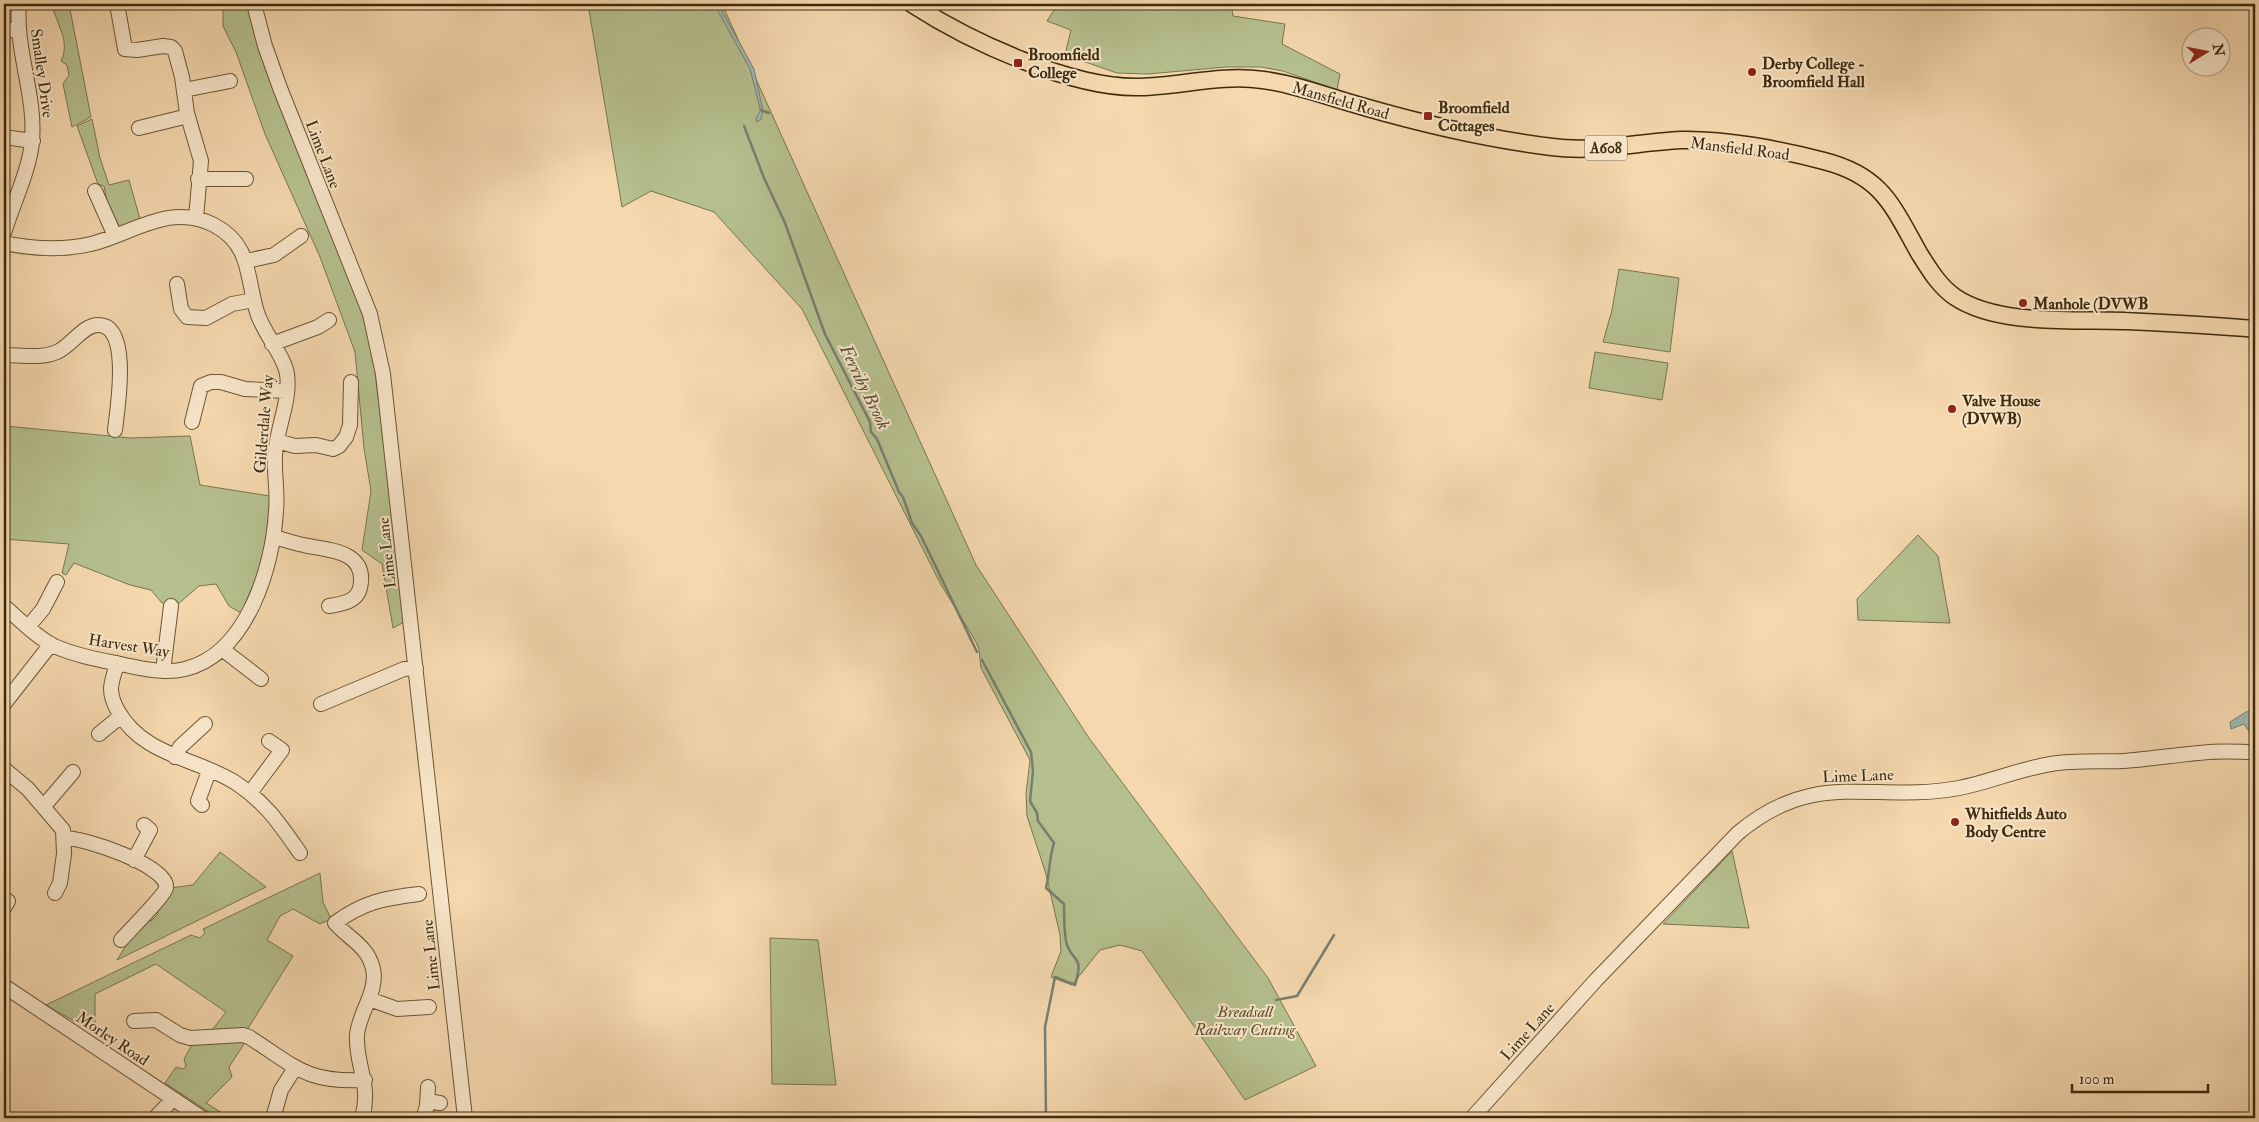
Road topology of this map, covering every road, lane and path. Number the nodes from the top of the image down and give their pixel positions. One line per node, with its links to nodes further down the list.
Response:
1 (19, 4): 6 (street, Smalley Drive)
2 (117, 4): 8 (street)
3 (254, 4): 43 (street, Lime Lane)
4 (912, 4): 25 (main road, Mansfield Road / A608)
5 (4, 29): 6 (street)
6 (19, 31): 12 (street, Smalley Drive)
7 (230, 81): 8 (street)
8 (184, 90): 9 (street)
9 (188, 116): 10 (street); 13 (street)
10 (139, 128)
11 (4, 137): 12 (street)
12 (32, 141): 17 (street, Smalley Drive)
13 (198, 179): 14 (street); 16 (street)
14 (246, 179)
15 (96, 191): 18 (street)
16 (196, 218): 18 (street, Gilderdale Way); 21 (street, Gilderdale Way)
17 (4, 233)
18 (115, 236): 20 (street, Gilderdale Way)
19 (301, 236): 21 (street)
20 (4, 244)
21 (246, 261): 23 (street, Gilderdale Way)
22 (177, 284): 23 (street)
23 (254, 300): 26 (street, Gilderdale Way)
24 (329, 320): 26 (street)
25 (2255, 329)
26 (272, 344): 29 (street, Gilderdale Way)
27 (4, 355): 31 (street)
28 (351, 382): 32 (street)
29 (286, 391): 30 (street); 32 (street, Gilderdale Way)
30 (192, 422)
31 (115, 430)
32 (276, 441): 33 (street, Gilderdale Way)
33 (277, 505): 34 (street, Harvest Way)
34 (274, 537): 38 (street); 41 (street, Harvest Way)
35 (57, 582): 39 (street)
36 (4, 606): 39 (street, Harvest Way)
37 (171, 606): 44 (street)
38 (329, 606)
39 (28, 627): 40 (street, Harvest Way)
40 (51, 644): 42 (street, Harvest Way); 46 (street)
41 (222, 649): 44 (street, Harvest Way); 45 (street)
42 (117, 663): 44 (street, Harvest Way); 48 (street)
43 (416, 668): 47 (street); 80 (street, Lime Lane)
44 (163, 671)
45 (261, 679)
46 (4, 704)
47 (321, 704)
48 (121, 716): 50 (street); 53 (street)
49 (204, 724): 53 (street)
50 (99, 734)
51 (270, 741): 57 (street)
52 (2255, 752): 81 (street, Lime Lane)
53 (175, 757): 55 (street)
54 (4, 769): 59 (street)
55 (209, 771): 57 (street); 58 (street)
56 (73, 772): 59 (street)
57 (250, 793): 62 (street)
58 (202, 805)
59 (44, 806): 61 (street)
60 (144, 825): 63 (street)
61 (64, 838): 63 (street); 64 (street)
62 (300, 853)
63 (134, 860): 66 (street)
64 (55, 893)
65 (419, 894): 68 (street)
66 (121, 940)
67 (4, 986): 74 (street, Morley Road)
68 (369, 999): 69 (street); 72 (street)
69 (429, 1007)
70 (134, 1021): 71 (street)
71 (296, 1068): 72 (street); 77 (street)
72 (365, 1080): 78 (street)
73 (432, 1097): 79 (street)
74 (173, 1099): 75 (street); 76 (street, Morley Road)
75 (155, 1118)
76 (202, 1118)
77 (273, 1118)
78 (364, 1118)
79 (423, 1118)
80 (465, 1118)
81 (1472, 1118)

